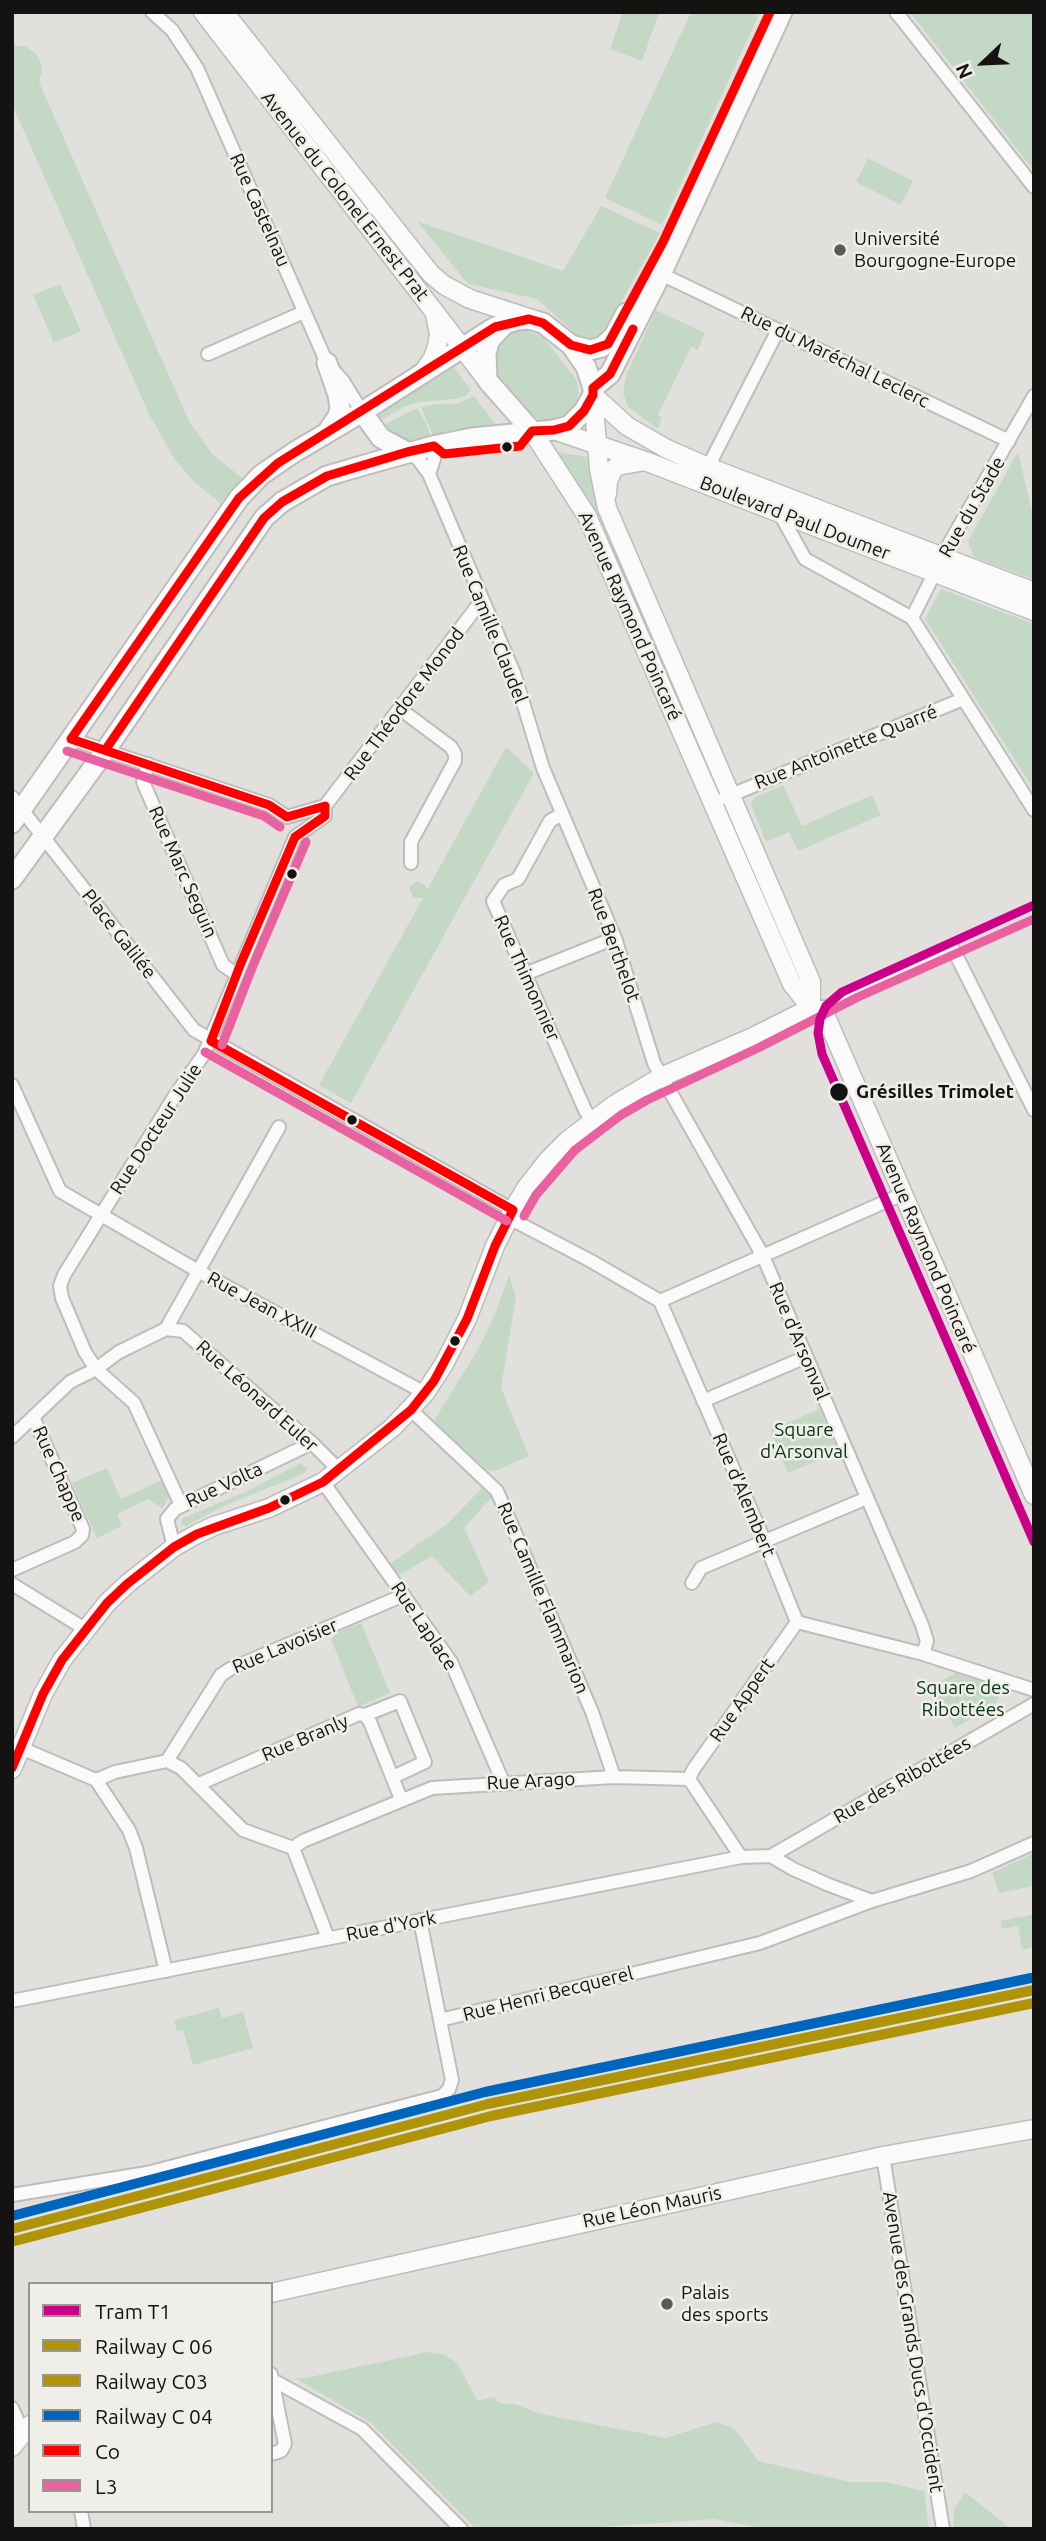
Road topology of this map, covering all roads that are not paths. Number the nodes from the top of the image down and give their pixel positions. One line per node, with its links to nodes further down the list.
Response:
1 (152, 12): 10 (street, Rue Castelnau)
2 (203, 12): 9 (main road, Avenue du Colonel Ernest Prat)
3 (224, 12): 12 (main road, Avenue du Colonel Ernest Prat)
4 (770, 12): 14 (main road)
5 (782, 12): 8 (main road)
6 (896, 12): 7 (street)
7 (1034, 187)
8 (661, 274): 13 (street, Rue du Maréchal Leclerc); 20 (main road)
9 (433, 308): 15 (main road, Avenue du Colonel Ernest Prat); 18 (main road)
10 (304, 312): 16 (street); 17 (street, Rue Castelnau)
11 (506, 323): 12 (main road); 15 (main road); 19 (main road)
12 (542, 323): 14 (main road)
13 (778, 330): 26 (street, Rue du Maréchal Leclerc); 31 (street)
14 (571, 345): 20 (main road)
15 (462, 348): 18 (main road); 19 (main road, Avenue du Colonel Ernest Prat)
16 (208, 354)
17 (327, 363): 22 (street, Rue Castelnau); 25 (main road)
18 (424, 371): 22 (main road)
19 (487, 380): 24 (main road)
20 (593, 392): 23 (main road); 27 (main road, Avenue Raymond Poincaré); 31 (main road, Boulevard Paul Doumer)
21 (1034, 396): 26 (street, Rue du Stade)
22 (362, 412): 25 (main road); 29 (main road)
23 (554, 430): 24 (main road); 27 (main road, Boulevard Paul Doumer)
24 (532, 431): 28 (main road); 47 (main road, Avenue Raymond Poincaré)
25 (328, 432): 42 (main road)
26 (1009, 441): 35 (street, Rue du Stade)
27 (598, 444): 30 (main road, Boulevard Paul Doumer); 33 (main road, Avenue Raymond Poincaré)
28 (434, 446): 29 (main road); 32 (street)
29 (407, 452): 32 (street, Rue Camille Claudel); 43 (main road)
30 (645, 461): 33 (main road, Avenue Raymond Poincaré); 34 (main road, Boulevard Paul Doumer)
31 (708, 467): 35 (main road, Boulevard Paul Doumer)
32 (429, 474): 37 (street, Rue Camille Claudel)
33 (607, 508): 45 (main road, Avenue Raymond Poincaré)
34 (780, 514): 35 (main road, Boulevard Paul Doumer); 39 (street)
35 (939, 565): 36 (main road, Boulevard Paul Doumer); 38 (main road, Boulevard Paul Doumer); 39 (street, Rue du Stade)
36 (1034, 592)
37 (482, 600): 41 (street, Rue Théodore Monod); 49 (street, Rue Camille Claudel)
38 (1034, 611)
39 (912, 618): 40 (street)
40 (963, 699): 45 (street, Rue Antoinette Quarré); 48 (street)
41 (400, 709): 46 (street, Rue Théodore Monod); 53 (street)
42 (71, 739): 43 (street); 50 (main road)
43 (106, 749): 44 (street); 50 (main road)
44 (148, 764): 51 (street); 58 (street, Rue Marc Seguin)
45 (730, 796): 47 (street); 55 (main road, Avenue Raymond Poincaré)
46 (326, 806): 51 (street); 52 (street, Rue Théodore Monod)
47 (715, 807): 57 (main road, Avenue Raymond Poincaré)
48 (1034, 810)
49 (562, 814): 56 (street, Rue Berthelot); 59 (street, Rue Thimonnier)
50 (24, 817): 54 (main road); 61 (street, Place Galilée)
51 (287, 817): 52 (street)
52 (295, 837): 58 (street, Rue Docteur Julie)
53 (411, 863)
54 (12, 879)
55 (789, 931): 57 (street); 60 (main road, Avenue Raymond Poincaré)
56 (615, 938): 59 (street); 62 (street, Rue Berthelot)
57 (773, 942): 60 (main road, Avenue Raymond Poincaré)
58 (236, 974): 61 (street, Rue Docteur Julie)
59 (525, 974): 65 (street, Rue Thimonnier)
60 (811, 1008): 62 (main road); 64 (street); 67 (main road, Avenue Raymond Poincaré)
61 (211, 1041): 68 (street, Place Galilée); 69 (street, Rue Docteur Julie)
62 (662, 1077): 65 (main road); 70 (street, Rue d'Arsonval)
63 (12, 1085): 69 (street, Rue Jean XXIII)
64 (1034, 1110)
65 (592, 1121): 68 (main road)
66 (279, 1127): 71 (street)
67 (895, 1198): 70 (street); 84 (main road, Avenue Raymond Poincaré)
68 (511, 1214): 72 (street); 76 (main road)
69 (100, 1216): 71 (street, Rue Jean XXIII); 75 (street, Rue Docteur Julie)
70 (762, 1256): 72 (street); 74 (street, Rue d'Arsonval)
71 (198, 1271): 73 (street); 76 (street, Rue Jean XXIII)
72 (660, 1301): 77 (street, Rue d'Alembert)
73 (166, 1329): 75 (street); 81 (street, Rue Léonard Euler)
74 (806, 1357): 77 (street); 85 (street, Rue d'Arsonval)
75 (96, 1369): 79 (street); 86 (street)
76 (425, 1393): 78 (main road)
77 (703, 1401): 87 (street, Rue d'Alembert)
78 (411, 1410): 82 (main road); 102 (street, Rue Camille Flammarion)
79 (33, 1417): 80 (street); 89 (street, Rue Chappe)
80 (12, 1437)
81 (312, 1443): 82 (street, Rue Léonard Euler); 86 (street, Rue Volta)
82 (340, 1470): 83 (main road)
83 (323, 1482): 88 (main road); 92 (street, Rue Laplace)
84 (1034, 1495)
85 (867, 1498): 87 (street); 95 (street, Rue d'Arsonval)
86 (181, 1505): 88 (street, Rue Volta)
87 (764, 1541): 90 (street); 93 (street, Rue d'Alembert)
88 (174, 1547): 94 (main road)
89 (12, 1570)
90 (692, 1583)
91 (12, 1584): 94 (street)
92 (404, 1595): 100 (street, Rue Lavoisier); 106 (street, Rue Laplace)
93 (797, 1622): 95 (street); 104 (street, Rue Appert)
94 (85, 1629): 99 (main road)
95 (923, 1654): 96 (street)
96 (1034, 1690)
97 (1034, 1704): 111 (street, Rue des Ribottées)
98 (365, 1715): 103 (street, Rue Branly); 103 (street); 107 (street, Rue Branly)
99 (21, 1748): 101 (main road); 105 (street)
100 (167, 1761): 105 (street); 107 (street)
101 (12, 1769)
102 (614, 1776): 104 (street, Rue Arago); 106 (street, Rue Arago)
103 (393, 1777): 108 (street, Rue Branly)
104 (689, 1779): 112 (street)
105 (96, 1780): 116 (street)
106 (503, 1782): 108 (street, Rue Arago)
107 (199, 1784): 110 (street)
108 (401, 1799): 110 (street, Rue Arago)
109 (1034, 1843): 113 (street, Rue Henri Becquerel)
110 (293, 1849): 115 (street)
111 (771, 1856): 112 (street, Rue d'York); 113 (street)
112 (741, 1857): 114 (street, Rue d'York)
113 (872, 1901): 118 (street, Rue Henri Becquerel)
114 (420, 1920): 115 (street, Rue d'York); 118 (street)
115 (328, 1938): 116 (street, Rue d'York)
116 (166, 1971): 117 (street, Rue d'York)
117 (12, 2001)
118 (440, 2020): 121 (street, Rue Henri Becquerel)
119 (1034, 2129): 120 (main road, Rue Léon Mauris)
120 (883, 2156): 122 (main road, Rue Léon Mauris); 129 (street, Avenue des Grands Ducs d'Occident)
121 (12, 2195)
122 (273, 2293)
123 (273, 2379): 128 (street)
124 (273, 2383): 127 (street)
125 (12, 2408): 126 (street)
126 (22, 2435)
127 (273, 2453)
128 (461, 2529)
129 (943, 2529)

